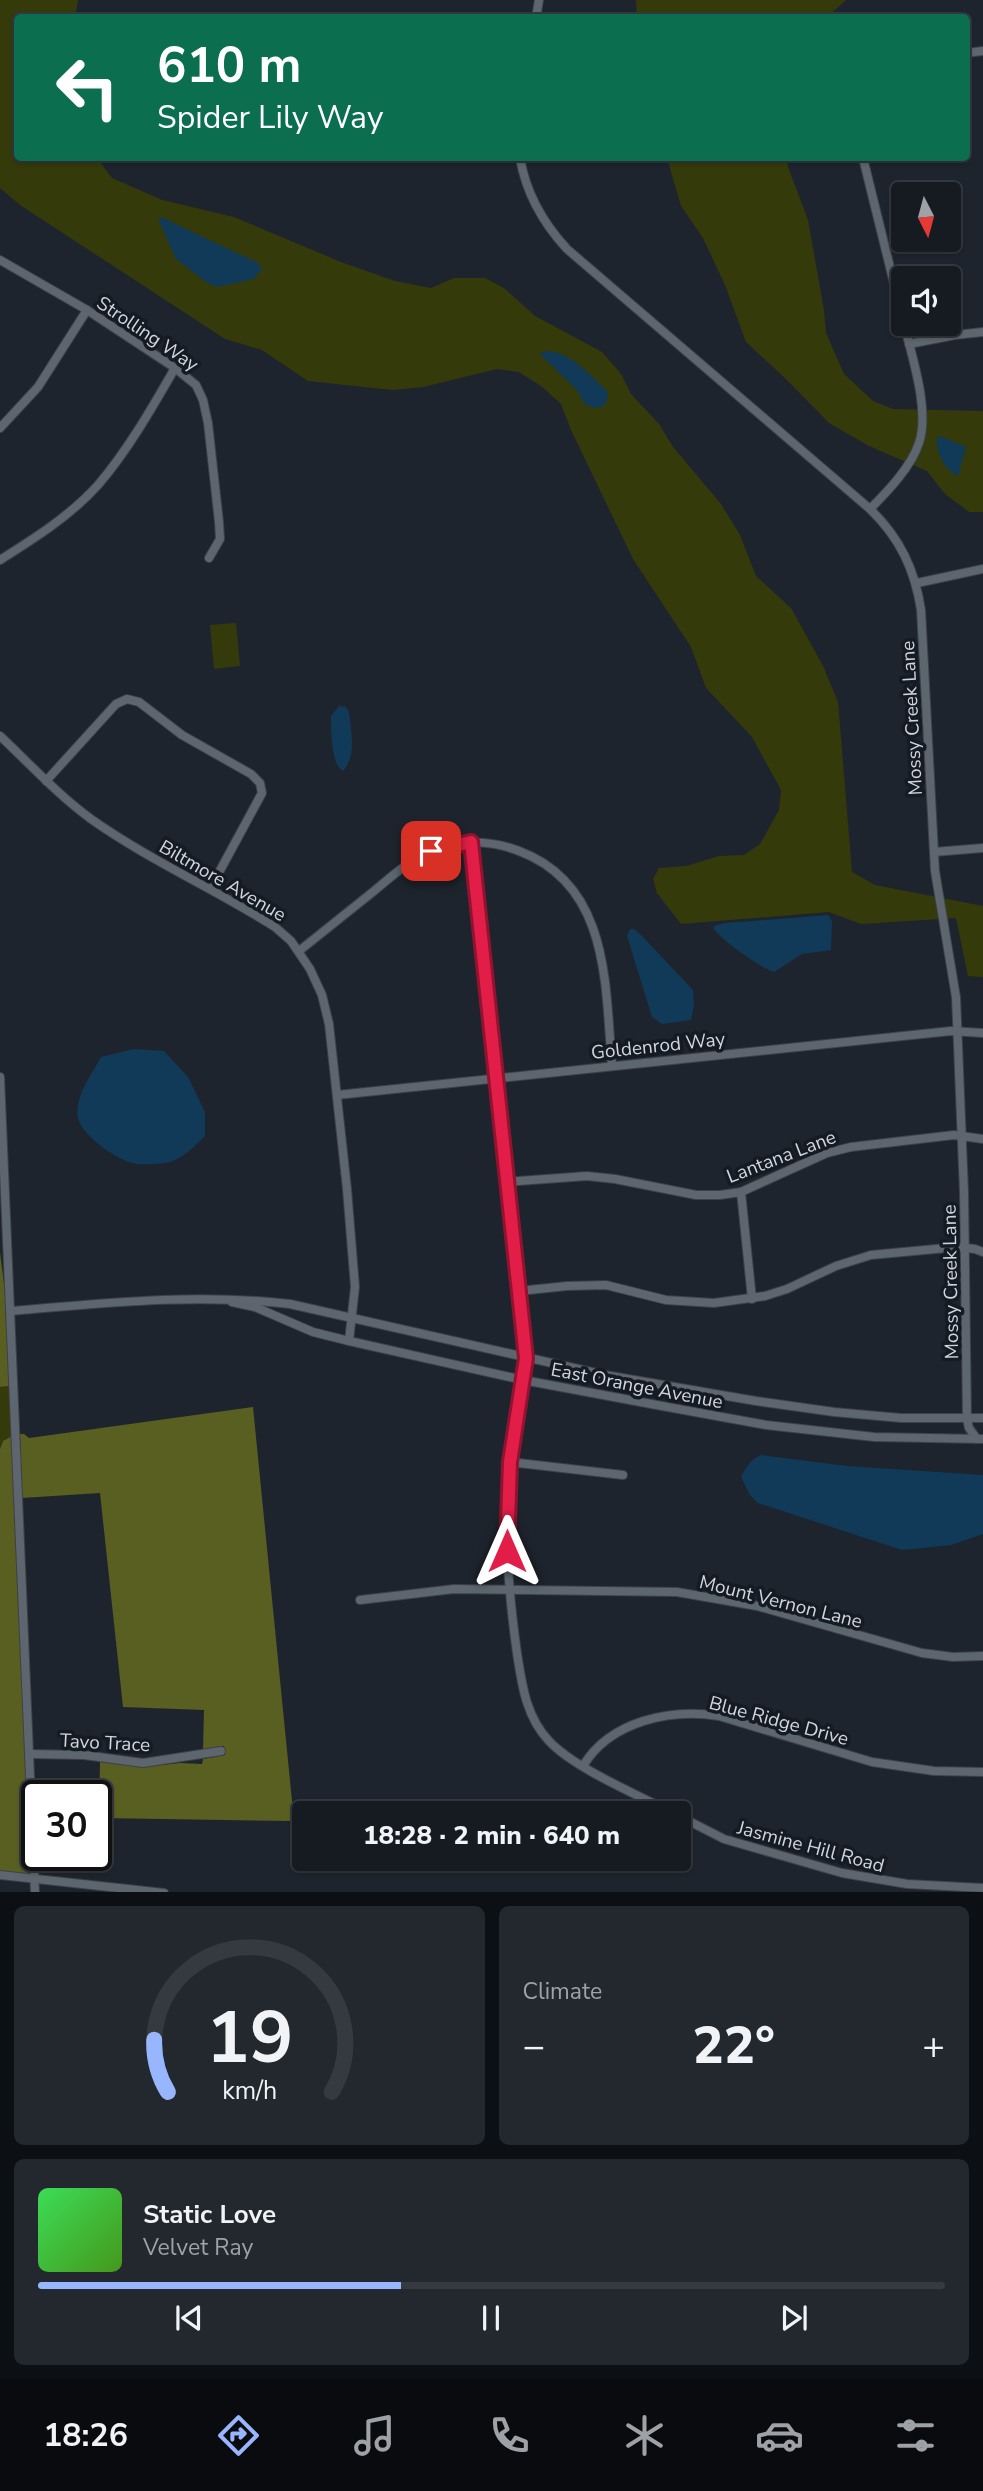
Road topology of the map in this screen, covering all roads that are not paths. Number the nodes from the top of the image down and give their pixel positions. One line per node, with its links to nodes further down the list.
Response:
1 (521, 161): 11 (street, Mossy Creek Lane)
2 (864, 161): 4 (street)
3 (0, 260): 5 (street, Strolling Way)
4 (891, 273)
5 (87, 310): 9 (street, Strolling Way); 10 (street)
6 (983, 332): 8 (street)
7 (907, 336): 8 (street)
8 (909, 344): 11 (street)
9 (175, 368): 12 (street, Strolling Way); 13 (street)
10 (0, 428)
11 (870, 509): 15 (street, Mossy Creek Lane)
12 (209, 558)
13 (0, 560)
14 (983, 569): 15 (street)
15 (917, 583): 20 (street, Mossy Creek Lane)
16 (0, 736): 17 (street, Biltmore Avenue)
17 (46, 781): 21 (street, Biltmore Avenue); 21 (street)
18 (471, 842): 22 (street); 25 (street); 27 (street)
19 (983, 848): 20 (street)
20 (934, 852): 23 (street, Mossy Creek Lane)
21 (210, 889): 22 (street, Biltmore Avenue)
22 (299, 951): 28 (street, Biltmore Avenue)
23 (958, 1031): 24 (street, Goldenrod Way); 25 (street, Goldenrod Way); 29 (street, Mossy Creek Lane)
24 (983, 1033)
25 (612, 1066): 27 (street, Goldenrod Way)
26 (0, 1077): 38 (street)
27 (496, 1078): 28 (street, Goldenrod Way); 31 (street)
28 (337, 1095): 39 (street, Biltmore Avenue)
29 (962, 1135): 30 (street, Lantana Lane); 32 (street, Lantana Lane); 33 (street, Mossy Creek Lane)
30 (983, 1139)
31 (506, 1182): 32 (street, Lantana Lane); 35 (street)
32 (741, 1192): 37 (street)
33 (965, 1248): 34 (street); 37 (street); 44 (street, Mossy Creek Lane)
34 (983, 1252)
35 (519, 1291): 37 (street); 41 (street)
36 (211, 1298): 38 (street, East Orange Avenue); 39 (street, East Orange Avenue); 40 (street, East Orange Avenue)
37 (752, 1299)
38 (11, 1311): 52 (street)
39 (352, 1318): 40 (street, Biltmore Avenue); 41 (street, East Orange Avenue)
40 (349, 1341): 42 (street, East Orange Avenue)
41 (526, 1358): 42 (street); 44 (street, East Orange Avenue)
42 (523, 1380): 45 (street, East Orange Avenue); 46 (street)
43 (983, 1418): 44 (street, East Orange Avenue)
44 (967, 1419): 45 (street, Mossy Creek Lane)
45 (980, 1439)
46 (510, 1462): 47 (street); 48 (street)
47 (623, 1475)
48 (509, 1589): 49 (street, Mount Vernon Lane); 50 (street, Mount Vernon Lane); 53 (street)
49 (360, 1600)
50 (983, 1656)
51 (221, 1751): 52 (street, Tavo Trace)
52 (29, 1754): 58 (street)
53 (583, 1766): 54 (street, Blue Ridge Drive); 55 (street)
54 (983, 1772)
55 (650, 1801)
56 (691, 1822): 59 (street, Jasmine Hill Road)
57 (0, 1875): 58 (street)
58 (34, 1879): 60 (street); 61 (street)
59 (983, 1888)
60 (35, 1892)
61 (163, 1892)

